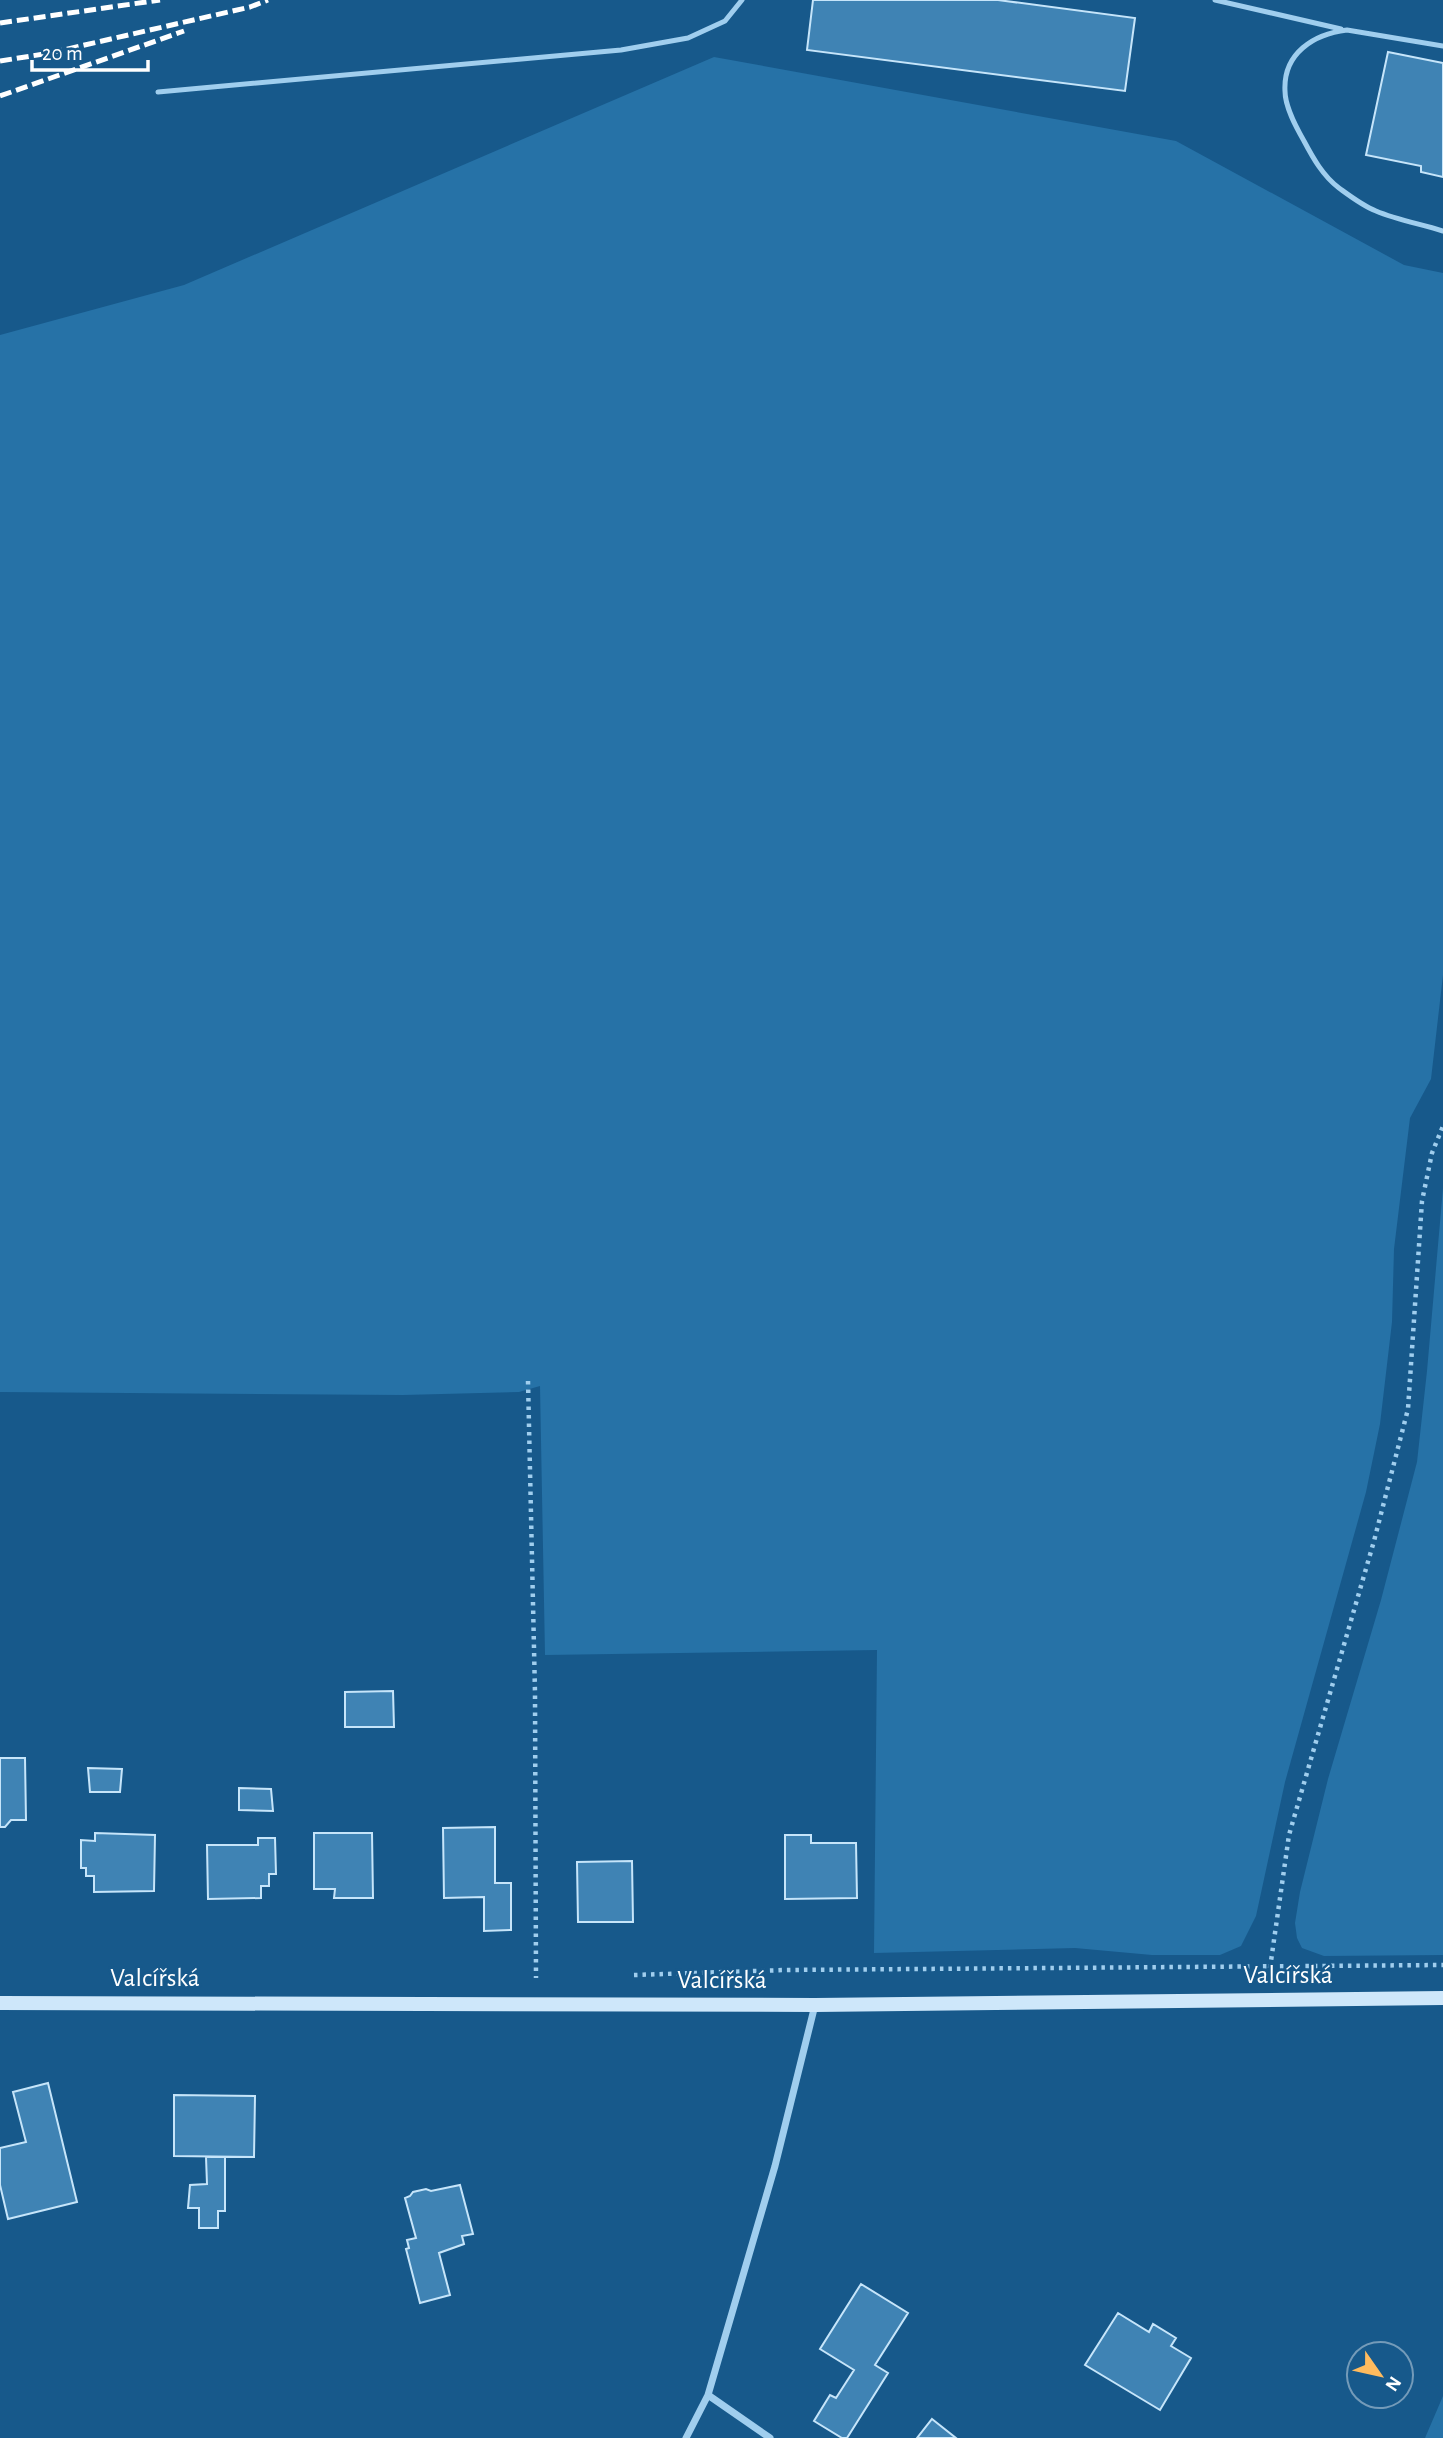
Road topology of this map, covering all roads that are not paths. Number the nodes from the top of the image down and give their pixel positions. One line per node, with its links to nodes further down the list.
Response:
1 (742, 0): 5 (lane)
2 (1214, 0): 3 (lane)
3 (1347, 30): 4 (lane); 6 (lane)
4 (1443, 46)
5 (158, 92)
6 (1443, 231)
7 (1443, 1998): 9 (main road, Valcířská)
8 (0, 2003): 9 (main road, Valcířská)
9 (815, 2005): 10 (street)
10 (708, 2395): 11 (street); 12 (street)
11 (686, 2438)
12 (770, 2438)

